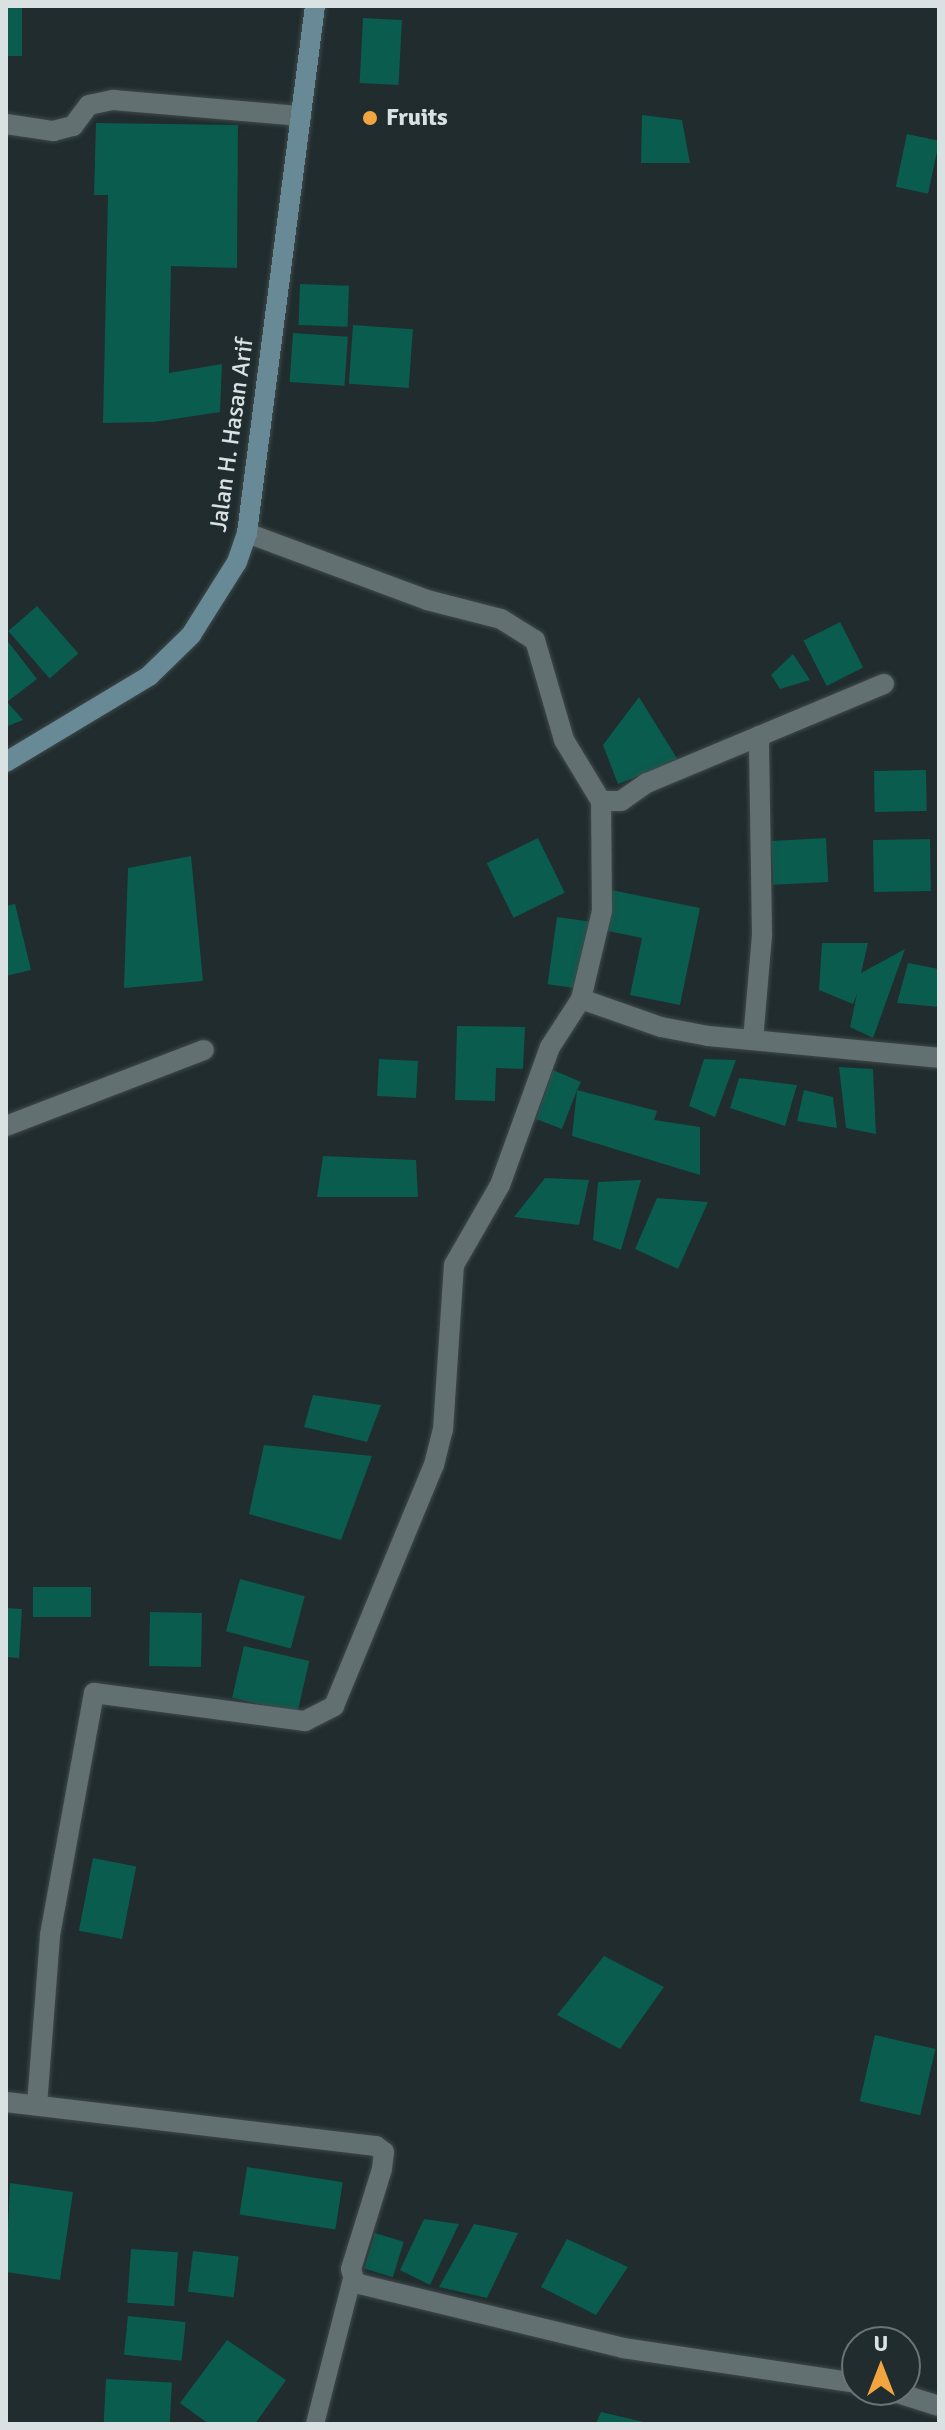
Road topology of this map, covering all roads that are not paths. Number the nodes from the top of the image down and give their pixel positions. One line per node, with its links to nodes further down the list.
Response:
1 (315, 6): 2 (main road, Jalan H. Hasan Arif)
2 (301, 116): 3 (street); 4 (main road, Jalan H. Hasan Arif)
3 (6, 124)
4 (247, 533): 7 (main road, Jalan H. Hasan Arif); 8 (street)
5 (884, 684): 6 (street)
6 (759, 736): 8 (street); 10 (street)
7 (6, 762)
8 (601, 801): 9 (street)
9 (581, 999): 10 (street); 15 (street)
10 (753, 1040): 12 (street)
11 (204, 1050): 13 (street)
12 (939, 1058)
13 (6, 1126)
14 (6, 2102): 15 (street)
15 (37, 2105): 16 (street)
16 (352, 2279): 17 (street); 18 (lane)
17 (841, 2381)
18 (315, 2424)

